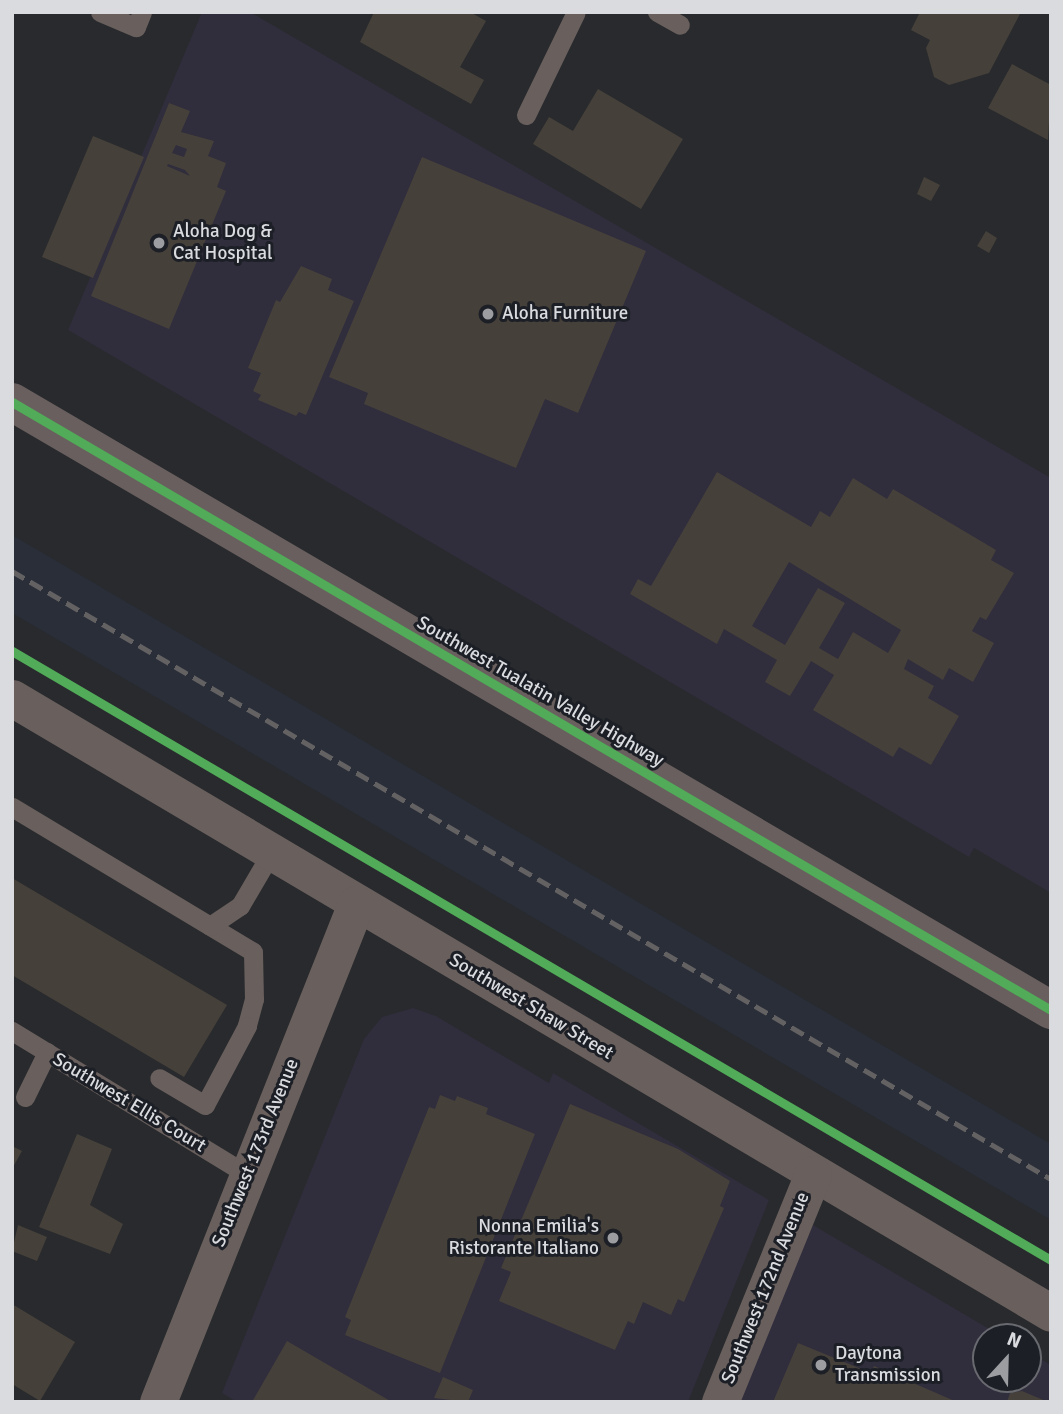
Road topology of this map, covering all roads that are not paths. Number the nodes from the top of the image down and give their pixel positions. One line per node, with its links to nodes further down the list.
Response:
1 (100, 12): 2 (lane)
2 (142, 12)
3 (576, 12): 6 (lane)
4 (657, 12): 5 (lane)
5 (680, 25)
6 (526, 115)
7 (12, 402): 13 (main road, Southwest Tualatin Valley Highway)
8 (12, 698): 10 (street, Southwest Shaw Street)
9 (12, 807): 12 (lane)
10 (271, 853): 11 (street, Southwest Shaw Street); 12 (lane)
11 (356, 904): 18 (street, Southwest 173rd Avenue); 19 (street, Southwest Shaw Street)
12 (210, 926): 16 (lane)
13 (1047, 1010)
14 (17, 1039): 15 (lane, Southwest Ellis Court)
15 (47, 1052): 17 (lane); 18 (lane, Southwest Ellis Court)
16 (159, 1078)
17 (24, 1097)
18 (246, 1174): 21 (street, Southwest 173rd Avenue)
19 (813, 1174): 20 (street, Southwest Shaw Street); 22 (street, Southwest 172nd Avenue)
20 (1051, 1313)
21 (158, 1402)
22 (720, 1402)

